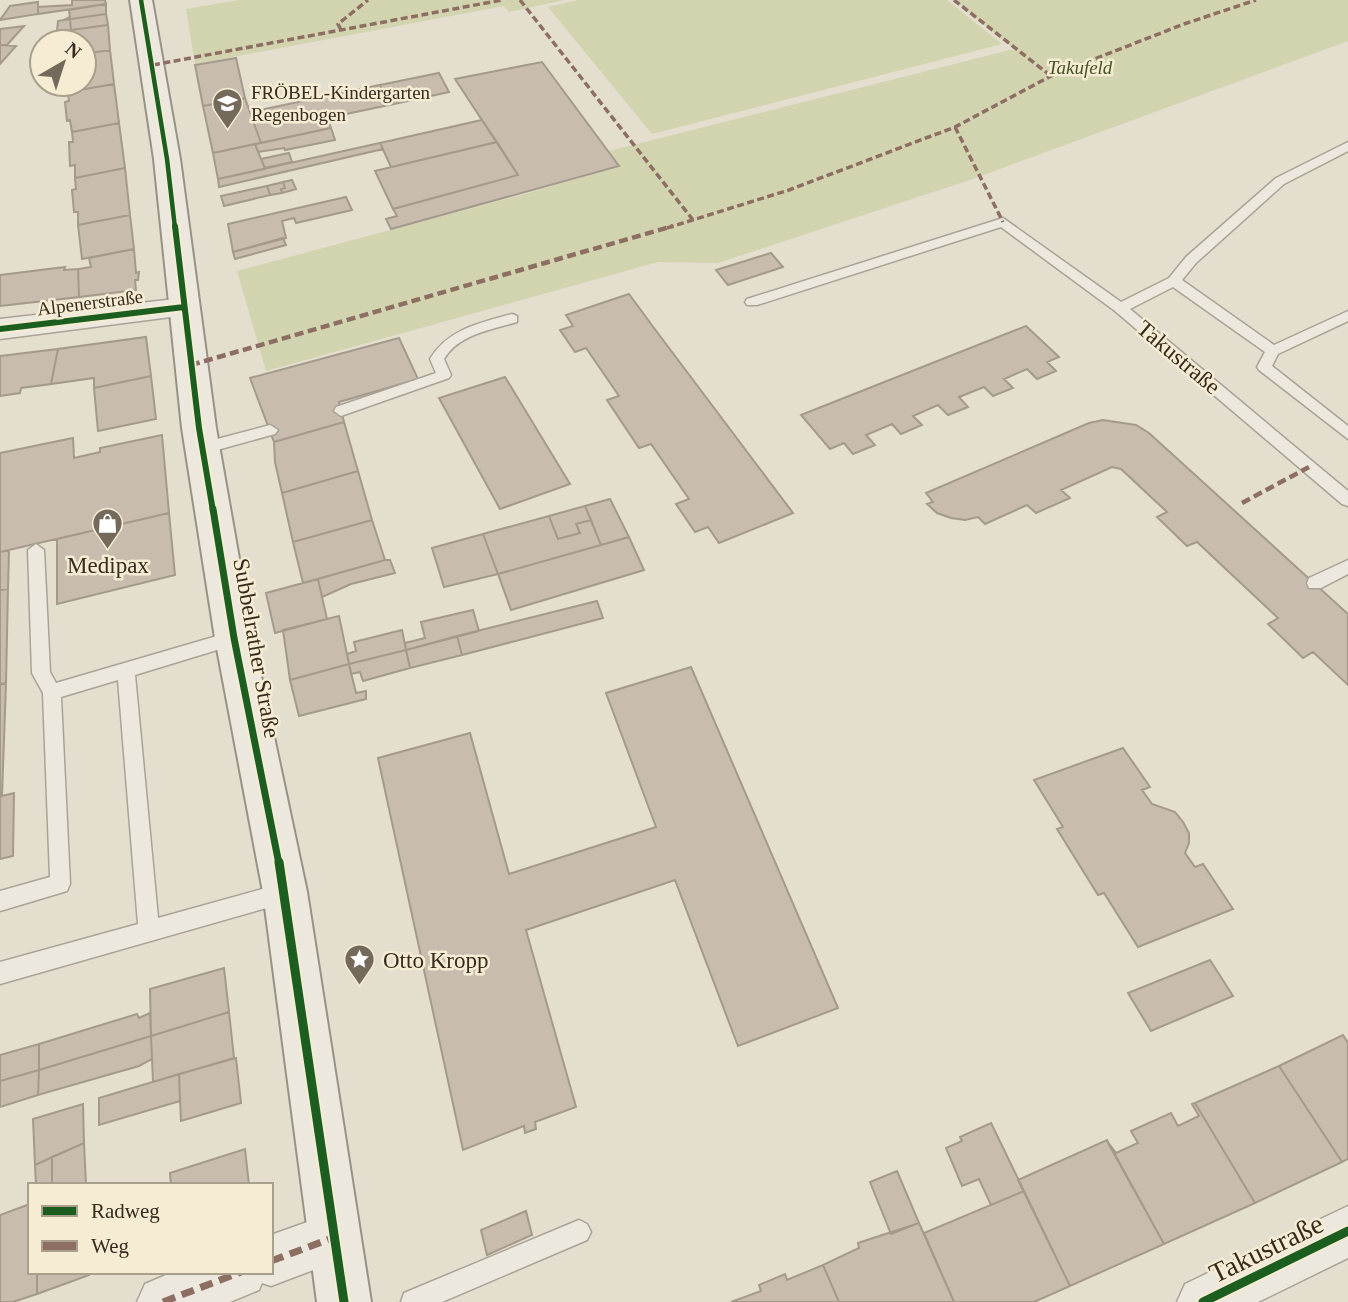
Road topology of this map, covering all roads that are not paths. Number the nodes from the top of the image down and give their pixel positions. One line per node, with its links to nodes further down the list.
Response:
1 (141, 0): 5 (main road, Subbelrather Straße)
2 (1348, 146): 3 (lane)
3 (1174, 281): 6 (lane); 10 (lane)
4 (752, 302): 6 (lane, Takustraße)
5 (184, 307): 9 (street, Alpenerstraße); 14 (main road, Subbelrather Straße)
6 (1120, 308): 15 (lane, Takustraße)
7 (1348, 315): 10 (lane)
8 (512, 319): 11 (lane)
9 (0, 329)
10 (1273, 351): 13 (lane)
11 (341, 411)
12 (270, 430): 14 (lane)
13 (1348, 434)
14 (203, 448): 19 (main road, Subbelrather Straße)
15 (1348, 500)
16 (36, 550): 21 (lane)
17 (1348, 567): 18 (lane)
18 (1315, 583)
19 (234, 638): 20 (lane); 22 (main road, Subbelrather Straße)
20 (126, 672): 21 (lane); 24 (lane)
21 (52, 692): 23 (lane)
22 (285, 892): 24 (lane); 28 (main road, Subbelrather Straße)
23 (0, 901)
24 (149, 931): 25 (lane)
25 (0, 974)
26 (1348, 1231): 34 (street, Takustraße)
27 (579, 1232): 33 (lane)
28 (335, 1237): 29 (street); 32 (main road, Subbelrather Straße)
29 (273, 1260)
30 (236, 1274): 31 (street)
31 (163, 1302)
32 (344, 1302)
33 (413, 1302)
34 (1203, 1302)

